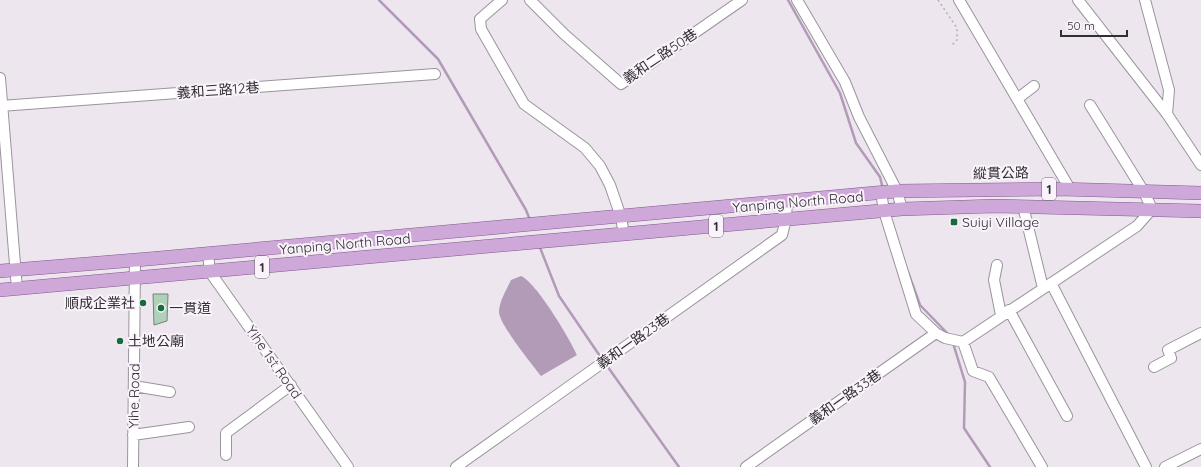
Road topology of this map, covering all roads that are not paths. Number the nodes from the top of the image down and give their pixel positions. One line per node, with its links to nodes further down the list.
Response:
1 (502, 0): 29 (street)
2 (530, 0): 3 (street, 義和二路50巷)
3 (742, 0)
4 (797, 0): 18 (street)
5 (959, 0): 11 (street)
6 (1078, 0): 14 (street)
7 (1145, 0): 14 (street)
8 (435, 74): 13 (street, 義和三路12巷)
9 (0, 78): 13 (street)
10 (1034, 86): 11 (street)
11 (1017, 99): 17 (street)
12 (1090, 105): 20 (street)
13 (1, 106): 35 (street)
14 (1167, 114): 15 (street)
15 (1201, 164)
16 (994, 189): 17 (main road, 縱貫公路 / 1); 18 (main road, 縱貫公路 / 1); 23 (main road)
17 (1070, 189): 20 (main road, 縱貫公路 / 1)
18 (897, 191): 19 (main road, 1); 25 (street)
19 (880, 192): 22 (main road, Yanping North Road / 1); 27 (street)
20 (1144, 192): 21 (main road, 縱貫公路 / 1); 26 (street)
21 (1201, 193)
22 (787, 201): 29 (main road, Yanping North Road / 1); 30 (street, 義和一路23巷)
23 (995, 206): 24 (main road, 1); 25 (main road, 1)
24 (1023, 206): 26 (main road, 1); 39 (street)
25 (902, 209): 27 (main road, 1)
26 (1152, 209): 28 (main road, 1); 39 (street, 義和一路33巷)
27 (884, 210): 30 (main road, Yanping North Road / 1); 44 (street)
28 (1201, 210)
29 (621, 217): 31 (street); 32 (main road, Yanping North Road / 1)
30 (786, 219): 31 (main road, Yanping North Road / 1); 56 (street, 義和一路23巷)
31 (624, 235): 37 (main road, Yanping North Road / 1)
32 (208, 253): 33 (main road, Yanping North Road / 1); 37 (street, Yihe 1st Road)
33 (135, 260): 35 (main road, Yanping North Road / 1); 38 (street, Yihe Road)
34 (997, 265): 42 (street)
35 (15, 269): 36 (main road, Yanping North Road / 1); 40 (street)
36 (0, 271)
37 (210, 272): 38 (main road, Yanping North Road / 1); 46 (street, Yihe 1st Road)
38 (135, 278): 40 (main road, Yanping North Road / 1); 47 (street, Yihe Road)
39 (1047, 285): 42 (street, 義和一路33巷); 59 (street)
40 (17, 288): 41 (main road, Yanping North Road / 1)
41 (0, 290)
42 (1005, 313): 44 (street, 義和一路33巷); 49 (street)
43 (1201, 334): 45 (street)
44 (950, 338): 57 (street, 義和一路33巷); 58 (street)
45 (1154, 367)
46 (290, 385): 53 (street); 55 (street, Yihe 1st Road)
47 (134, 386): 48 (street); 51 (street, Yihe Road)
48 (170, 392)
49 (1066, 416)
50 (189, 427): 51 (street)
51 (133, 435): 54 (street, Yihe Road)
52 (1201, 449): 60 (street)
53 (226, 455)
54 (133, 467)
55 (348, 467)
56 (456, 467)
57 (746, 467)
58 (1042, 467)
59 (1146, 467)
60 (1165, 467)

